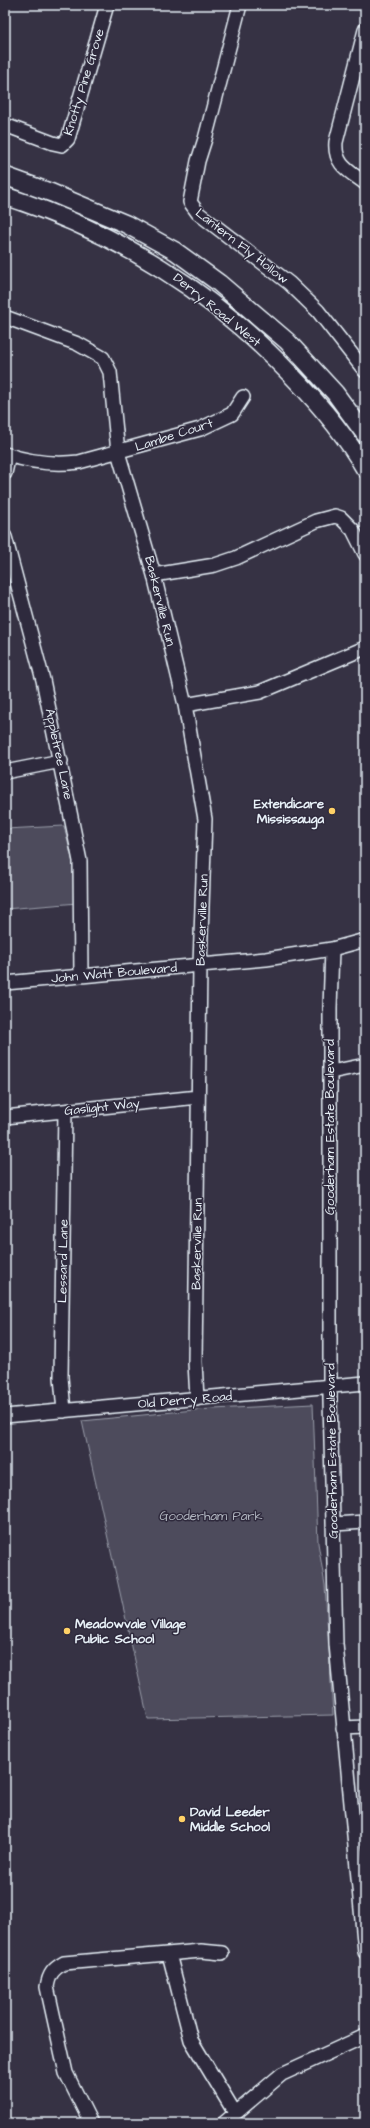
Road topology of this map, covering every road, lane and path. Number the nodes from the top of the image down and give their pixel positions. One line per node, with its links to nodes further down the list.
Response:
1 (107, 5): 4 (street, Knotty Pine Grove)
2 (240, 5): 9 (street, Lantern Fly Hollow)
3 (365, 30): 6 (street)
4 (5, 125)
5 (5, 176): 12 (main road, Derry Road West)
6 (365, 183)
7 (5, 196): 15 (main road, Derry Road West)
8 (5, 317): 13 (street, Baskerville Run)
9 (360, 355): 10 (street, Lantern Fly Hollow)
10 (365, 371)
11 (243, 397): 13 (street, Lambe Court)
12 (365, 434)
13 (118, 452): 14 (street, Lambe Court); 20 (street, Baskerville Run)
14 (7, 455): 16 (street)
15 (365, 469)
16 (5, 473)
17 (5, 536): 19 (street, Appletree Lane)
18 (365, 554): 20 (street)
19 (8, 558): 23 (street, Appletree Lane)
20 (154, 575): 22 (street, Baskerville Run)
21 (365, 648): 22 (street)
22 (185, 705): 27 (street, Baskerville Run)
23 (61, 761): 24 (street); 28 (street, Appletree Lane)
24 (5, 772)
25 (365, 940): 26 (street, John Watt Boulevard)
26 (332, 949): 27 (street, John Watt Boulevard); 31 (street, Gooderham Estate Boulevard)
27 (200, 966): 28 (street, John Watt Boulevard); 32 (street, Baskerville Run)
28 (81, 976): 29 (street, John Watt Boulevard)
29 (5, 983)
30 (365, 1065): 31 (street)
31 (330, 1072): 36 (street, Gooderham Estate Boulevard)
32 (198, 1097): 33 (street, Gaslight Way); 37 (street, Baskerville Run)
33 (65, 1111): 34 (street, Gaslight Way); 38 (street, Lessard Lane)
34 (5, 1116)
35 (365, 1383): 36 (street, Old Derry Road)
36 (330, 1386): 37 (street, Old Derry Road); 41 (street, Gooderham Estate Boulevard)
37 (198, 1399): 38 (street, Old Derry Road)
38 (64, 1411): 39 (street, Old Derry Road)
39 (5, 1416)
40 (365, 1522): 41 (street)
41 (334, 1524): 43 (street, Gooderham Estate Boulevard)
42 (365, 1727): 43 (street)
43 (343, 1728): 44 (street, Gooderham Estate Boulevard)
44 (361, 1856): 45 (street, Gooderham Estate Boulevard)
45 (365, 1952)
46 (222, 1953): 47 (street)
47 (169, 1954): 49 (street); 50 (street)
48 (365, 2036): 49 (street)
49 (235, 2113): 51 (street)
50 (91, 2123)
51 (224, 2123)

